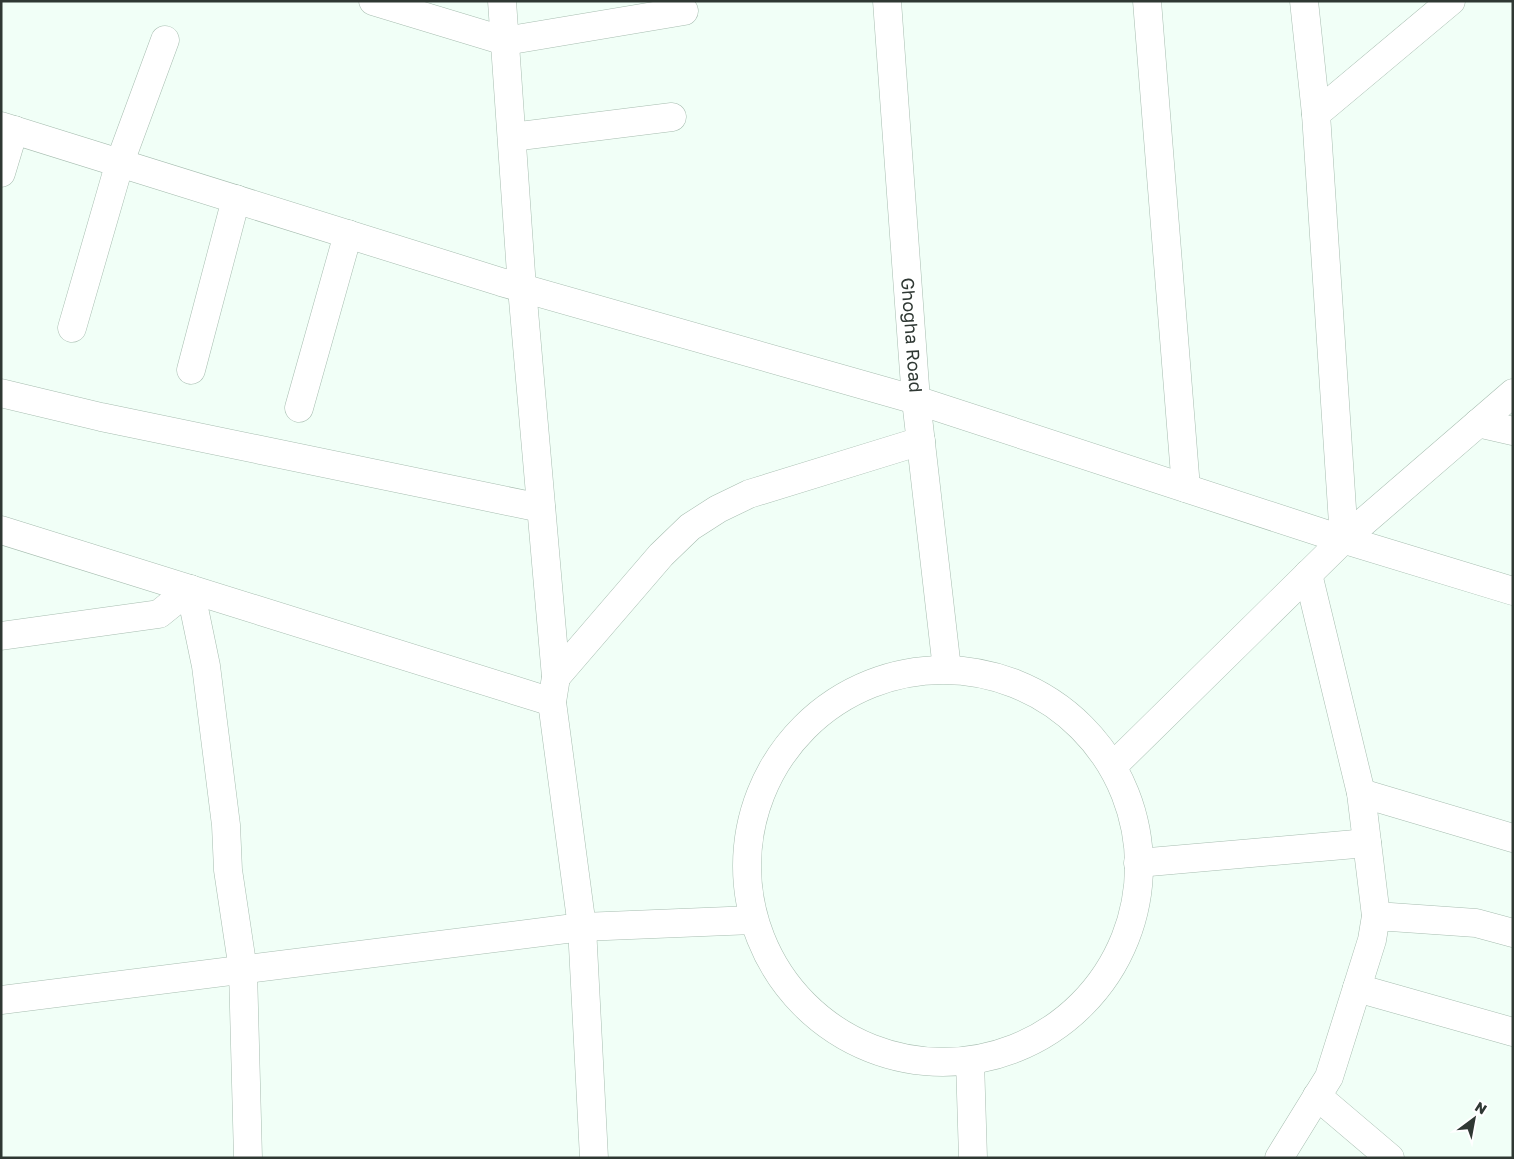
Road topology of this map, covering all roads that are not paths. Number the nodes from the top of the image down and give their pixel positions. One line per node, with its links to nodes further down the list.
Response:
1 (373, 1): 9 (street)
2 (502, 1): 9 (street)
3 (887, 1): 23 (street, Ghogha Road)
4 (1147, 1): 28 (street)
5 (1304, 1): 10 (street)
6 (1452, 1): 10 (street)
7 (684, 11): 9 (street)
8 (165, 40): 14 (street)
9 (505, 41): 13 (street)
10 (1316, 114): 31 (street)
11 (672, 117): 13 (street)
12 (8, 128): 14 (street); 15 (street)
13 (512, 137): 18 (street)
14 (120, 162): 16 (street); 19 (street)
15 (1, 173)
16 (236, 199): 17 (street); 20 (street)
17 (348, 234): 18 (street); 24 (street)
18 (522, 288): 23 (street); 29 (street)
19 (72, 328)
20 (190, 370)
21 (1, 393): 29 (street)
22 (1513, 393): 25 (street)
23 (916, 400): 27 (street, Ghogha Road); 28 (street)
24 (299, 408)
25 (1478, 423): 26 (street); 31 (street)
26 (1513, 431)
27 (921, 441): 36 (street, Ghogha Road); 37 (street)
28 (1186, 488): 31 (street)
29 (541, 508): 37 (street)
30 (1, 530): 33 (street)
31 (1344, 539): 32 (street); 34 (street)
32 (1308, 574): 38 (street); 39 (street)
33 (190, 589): 35 (street); 37 (street); 47 (street)
34 (1513, 591)
35 (1, 636)
36 (948, 668): 38 (street); 44 (street)
37 (554, 689): 45 (street)
38 (1113, 766): 42 (street)
39 (1361, 793): 40 (street); 41 (street)
40 (1513, 838)
41 (1366, 843): 42 (street); 43 (street)
42 (1138, 863): 51 (street)
43 (1376, 916): 46 (street); 48 (street)
44 (753, 920): 45 (street); 51 (street)
45 (582, 927): 47 (street); 54 (street)
46 (1513, 933)
47 (244, 970): 49 (street); 53 (street)
48 (1357, 988): 50 (street); 52 (street)
49 (1, 1000)
50 (1513, 1032)
51 (970, 1061): 55 (street)
52 (1317, 1096): 56 (street); 57 (street)
53 (248, 1158)
54 (594, 1158)
55 (973, 1158)
56 (1279, 1158)
57 (1390, 1158)

